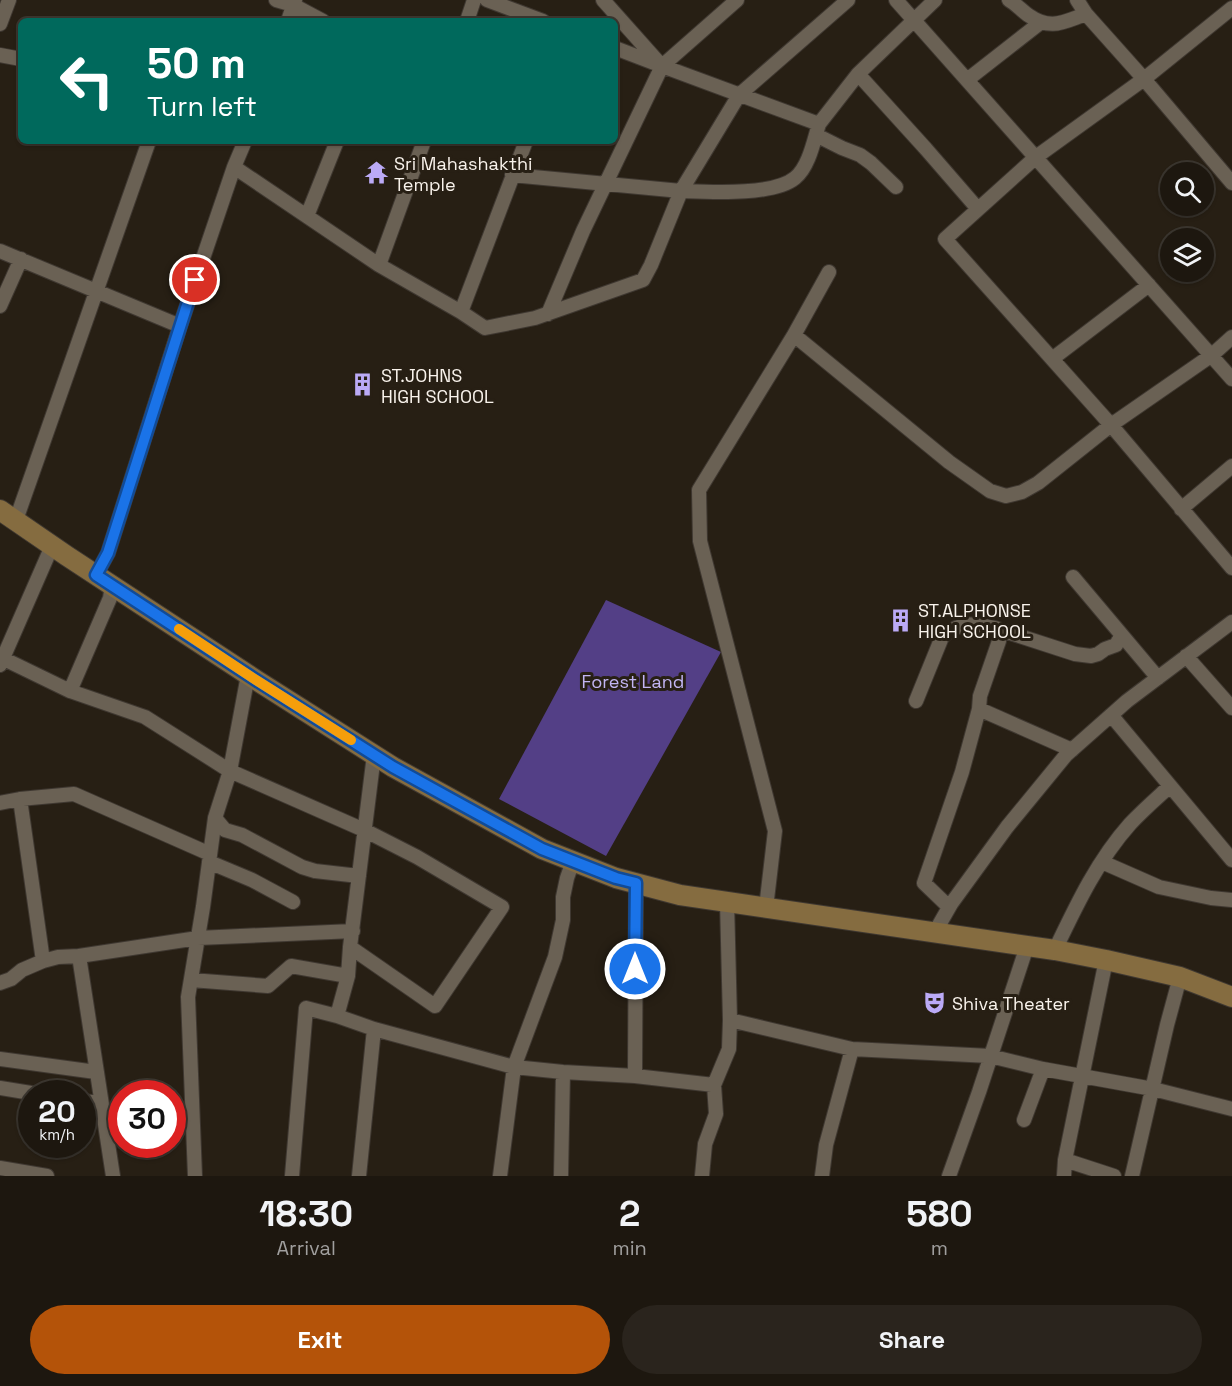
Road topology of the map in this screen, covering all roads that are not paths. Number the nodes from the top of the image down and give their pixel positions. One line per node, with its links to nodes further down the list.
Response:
1 (9, 0): 21 (street)
2 (276, 0): 12 (street)
3 (474, 0): 17 (street)
4 (487, 0): 18 (street)
5 (603, 0): 25 (street)
6 (737, 0): 25 (street)
7 (848, 0): 29 (street)
8 (896, 0): 19 (street)
9 (935, 0): 19 (street)
10 (1009, 0): 20 (street)
11 (1077, 0): 14 (street)
12 (294, 2): 15 (street); 16 (street)
13 (1232, 8): 27 (street)
14 (1086, 14): 20 (street); 27 (street)
15 (289, 18)
16 (318, 18)
17 (468, 18)
18 (535, 18)
19 (914, 20): 26 (street); 28 (street)
20 (1040, 23): 28 (street)
21 (0, 24)
22 (618, 49): 25 (street)
23 (0, 55): 24 (street)
24 (18, 58)
25 (662, 66): 29 (street); 40 (street)
26 (858, 74): 30 (street); 43 (street)
27 (1144, 79): 36 (street); 39 (street)
28 (967, 80): 36 (street)
29 (739, 95): 30 (street); 42 (street)
30 (817, 129): 41 (street); 42 (street)
31 (148, 144): 50 (street)
32 (244, 144): 37 (street)
33 (336, 144): 44 (street)
34 (423, 144): 47 (street)
35 (525, 144): 38 (street)
36 (1036, 157): 43 (street); 49 (street)
37 (234, 167): 44 (street); 54 (street)
38 (512, 175): 40 (street); 52 (street)
39 (1232, 183)
40 (605, 184): 42 (street); 53 (street)
41 (896, 187)
42 (681, 191): 53 (street)
43 (978, 209): 58 (street)
44 (307, 216): 47 (street)
45 (0, 251): 46 (street)
46 (21, 260): 50 (street); 51 (street)
47 (379, 265): 52 (street)
48 (829, 272): 55 (street)
49 (1149, 285): 57 (street); 58 (street)
50 (97, 291): 54 (street); 63 (street)
51 (0, 306)
52 (461, 312): 53 (street)
53 (548, 314)
54 (180, 326): 67 (street)
55 (794, 335): 60 (street); 98 (street)
56 (1232, 337): 57 (street)
57 (1212, 356): 59 (street); 60 (street)
58 (1052, 359): 60 (street)
59 (1232, 379)
60 (1111, 425): 62 (street)
61 (1232, 466): 62 (street)
62 (1181, 509): 65 (street)
63 (8, 515): 64 (street)
64 (52, 546): 67 (street); 72 (street)
65 (1232, 568)
66 (1073, 577): 70 (street)
67 (104, 580): 73 (street); 75 (street)
68 (1232, 622): 71 (street)
69 (995, 628): 70 (street); 76 (street); 78 (street)
70 (1120, 633): 74 (street)
71 (1186, 656): 74 (street); 77 (street)
72 (1, 660): 75 (street)
73 (248, 675): 81 (street); 82 (street)
74 (1158, 678): 79 (street)
75 (70, 691): 82 (street)
76 (916, 700)
77 (1232, 708)
78 (979, 709): 80 (street); 97 (street)
79 (1111, 715): 80 (street); 83 (street)
80 (1072, 750): 97 (street)
81 (374, 755): 87 (street); 90 (street)
82 (230, 771): 86 (street); 87 (street)
83 (1170, 786): 89 (street); 91 (street)
84 (20, 799): 85 (street); 88 (street); 107 (street)
85 (0, 803)
86 (215, 818): 88 (street); 92 (street)
87 (364, 830): 92 (street); 102 (street)
88 (210, 858): 95 (street); 101 (street)
89 (1232, 860)
90 (573, 861): 93 (street); 119 (street)
91 (1102, 862): 94 (street); 104 (street)
92 (359, 876): 99 (street)
93 (636, 883): 96 (street); 123 (street)
94 (1232, 900)
95 (293, 902)
96 (728, 902): 98 (street); 114 (street)
97 (949, 907): 100 (street)
98 (766, 908): 100 (street)
99 (353, 931): 101 (street); 102 (street)
100 (935, 933): 103 (street)
101 (198, 938): 105 (street); 110 (street)
102 (350, 946): 108 (street)
103 (1027, 946): 104 (street); 117 (street)
104 (1054, 950): 106 (street)
105 (80, 956): 107 (street); 121 (street)
106 (1106, 960): 109 (street); 124 (street)
107 (44, 961): 111 (street)
108 (348, 976): 110 (street); 113 (street)
109 (1180, 977): 112 (street); 127 (street)
110 (191, 980): 137 (street)
111 (0, 983)
112 (1232, 997)
113 (337, 1016): 115 (street); 138 (street)
114 (730, 1020): 116 (street); 125 (street)
115 (374, 1029): 119 (street); 139 (street)
116 (852, 1049): 117 (street); 143 (street)
117 (990, 1056): 120 (street); 144 (street)
118 (0, 1059): 121 (street)
119 (514, 1067): 122 (street); 140 (street)
120 (1043, 1069): 124 (street); 132 (street)
121 (96, 1072): 130 (street)
122 (563, 1072): 123 (street); 141 (street)
123 (635, 1076): 125 (street)
124 (1083, 1076): 127 (street); 133 (street)
125 (714, 1084): 142 (street)
126 (0, 1088): 128 (street)
127 (1153, 1089): 131 (street); 147 (street)
128 (18, 1091)
129 (96, 1102): 130 (street)
130 (101, 1103): 136 (street)
131 (1232, 1109)
132 (1024, 1120)
133 (1065, 1160): 145 (street); 146 (street)
134 (0, 1168): 135 (street)
135 (47, 1176)
136 (113, 1176)
137 (195, 1176)
138 (292, 1176)
139 (359, 1176)
140 (501, 1176)
141 (561, 1176)
142 (702, 1176)
143 (822, 1176)
144 (949, 1176)
145 (1064, 1176)
146 (1114, 1176)
147 (1132, 1176)

